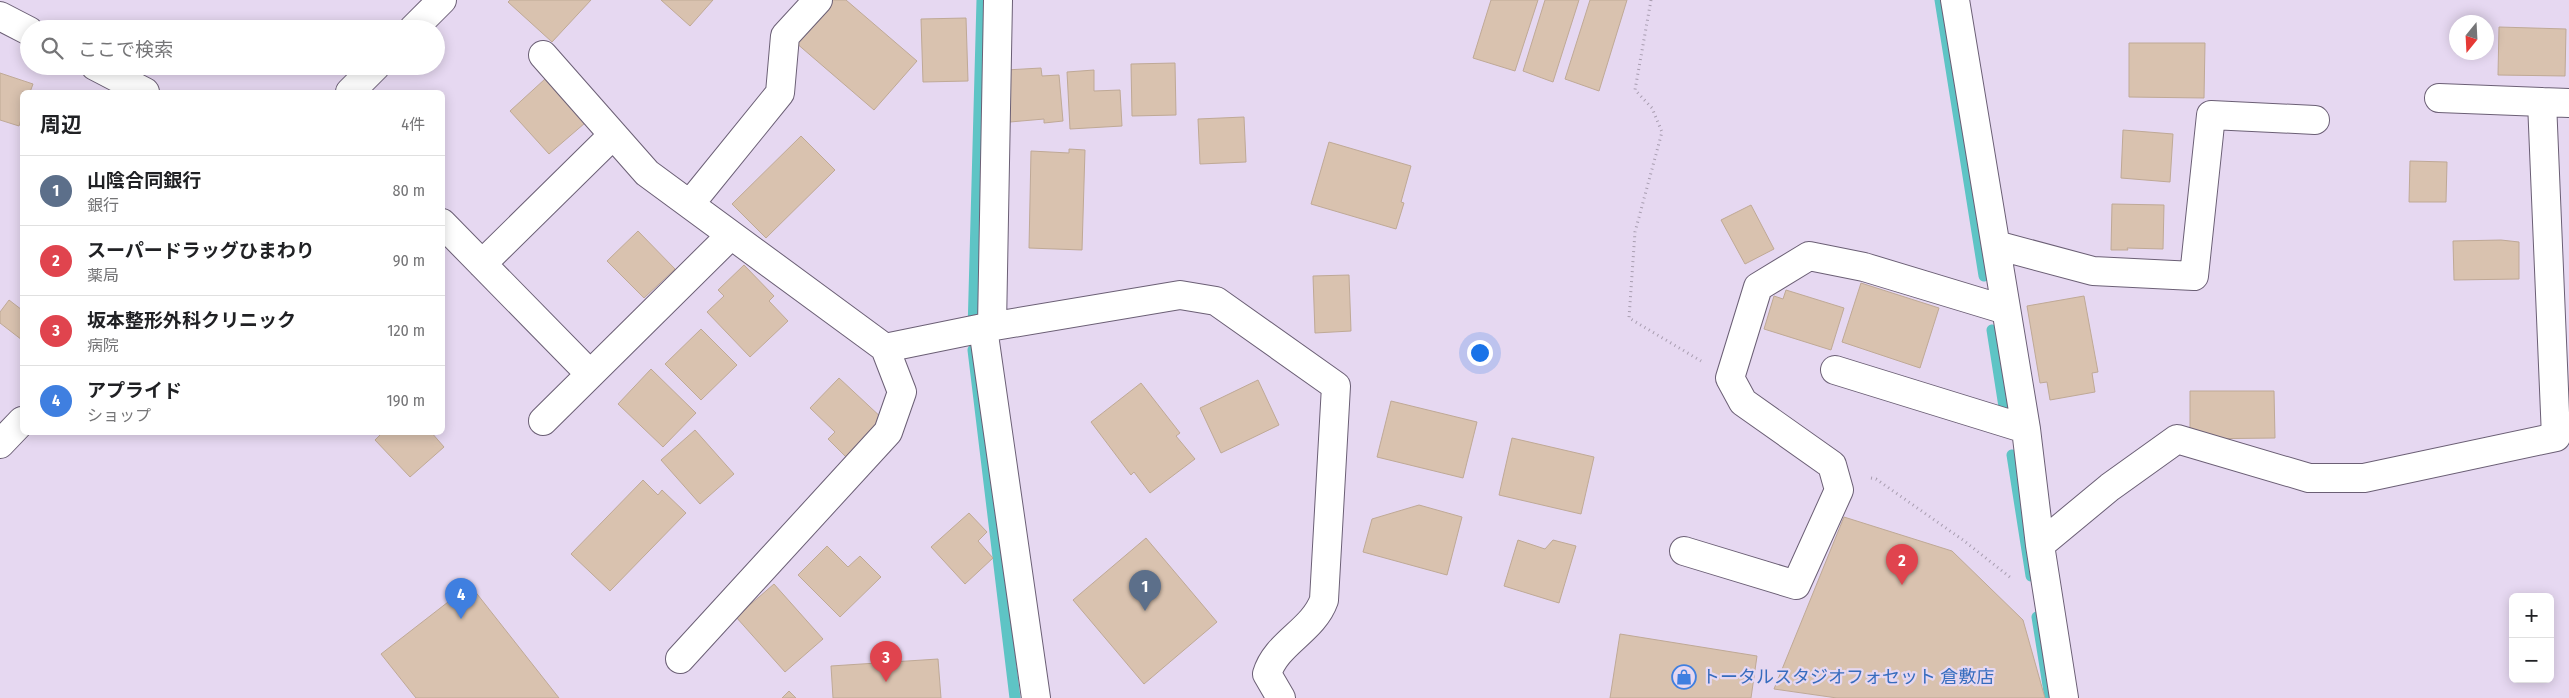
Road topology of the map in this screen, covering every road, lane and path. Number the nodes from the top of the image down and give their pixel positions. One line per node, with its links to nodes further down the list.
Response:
1 (442, 0): 7 (street)
2 (818, 0): 19 (street)
3 (998, 0): 25 (street)
4 (1651, 0): 29 (path)
5 (1955, 0): 22 (street)
6 (0, 16): 8 (street)
7 (422, 20)
8 (20, 27)
9 (543, 55): 18 (street)
10 (112, 75): 12 (street)
11 (367, 75): 13 (street)
12 (141, 90)
13 (352, 90)
14 (2439, 98): 15 (street)
15 (2542, 102): 16 (street); 35 (street)
16 (2569, 103)
17 (2315, 120): 22 (street)
18 (613, 134): 19 (street); 23 (street)
19 (690, 204): 21 (street)
20 (445, 226): 23 (street)
21 (731, 235): 26 (street); 28 (street)
22 (1996, 245): 24 (street)
23 (482, 264): 28 (street)
24 (2006, 310): 29 (street); 32 (street)
25 (979, 329): 26 (street); 39 (street); 40 (street)
26 (885, 348): 38 (street)
27 (1835, 370): 32 (street)
28 (590, 374): 30 (street)
29 (1730, 378): 34 (street)
30 (543, 421)
31 (20, 424): 33 (street)
32 (2026, 429): 35 (street)
33 (0, 444)
34 (1836, 478): 36 (street); 37 (path)
35 (2040, 545): 37 (street)
36 (1684, 551)
37 (2051, 610): 41 (street)
38 (680, 659)
39 (1036, 698)
40 (1281, 698)
41 (2064, 698)

